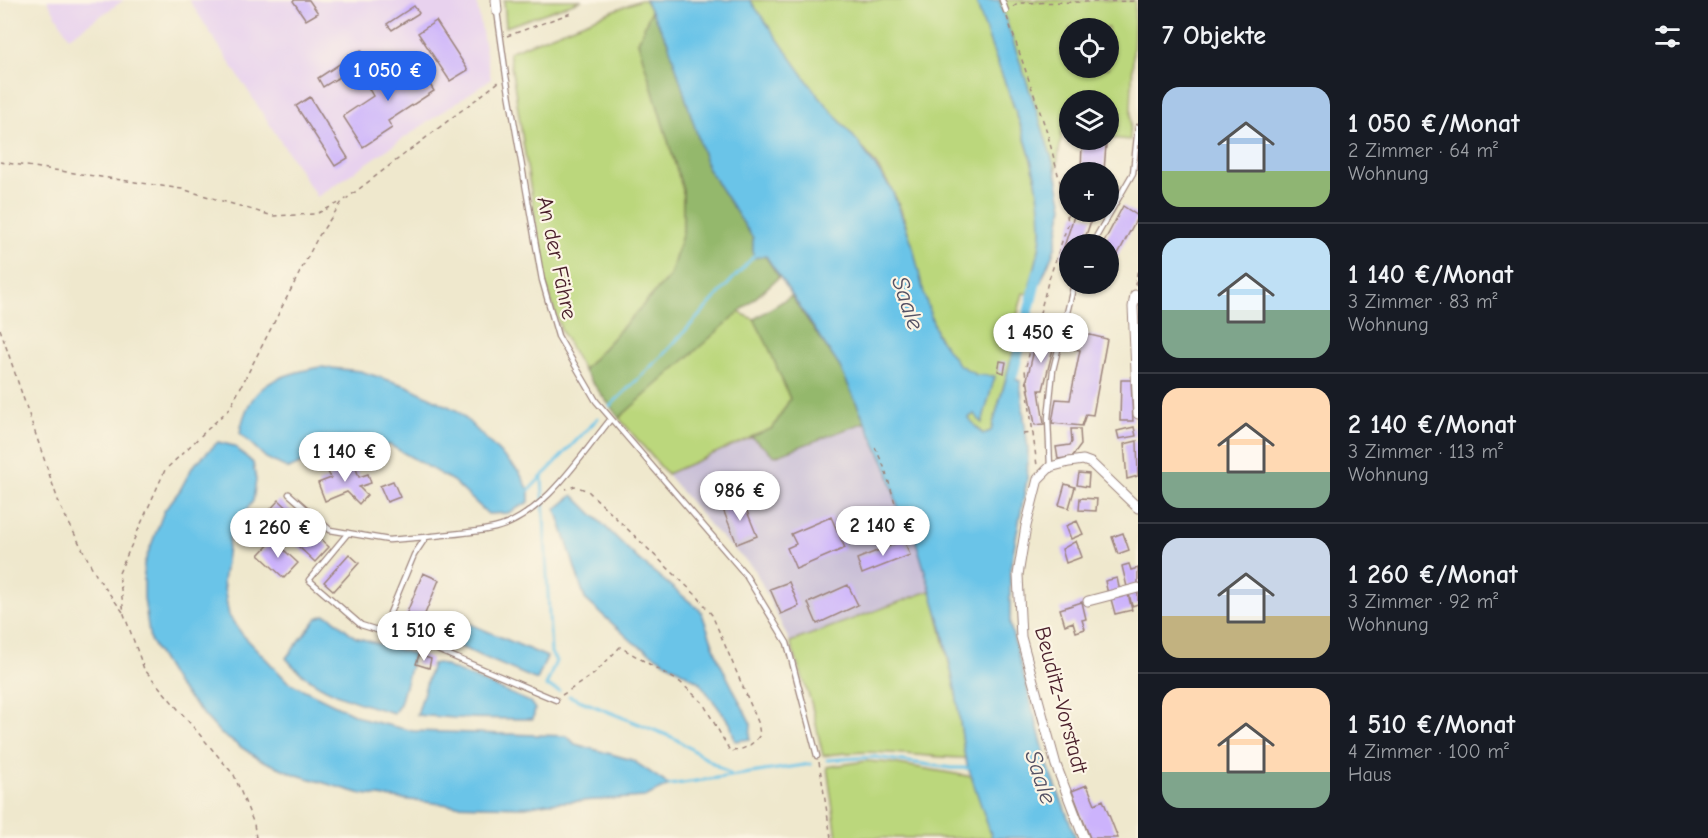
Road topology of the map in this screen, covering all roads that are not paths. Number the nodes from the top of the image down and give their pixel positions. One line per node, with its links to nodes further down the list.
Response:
1 (496, 0): 3 (street)
2 (1002, 0): 4 (lane)
3 (497, 11): 10 (lane, An der Fähre)
4 (1006, 11)
5 (1138, 127): 6 (lane)
6 (1098, 234)
7 (1072, 294): 11 (lane)
8 (1136, 295): 9 (street)
9 (1138, 414)
10 (610, 420): 15 (lane); 20 (lane, An der Fähre)
11 (1050, 467): 13 (street); 21 (street, Beuditz-Vorstadt)
12 (289, 494): 14 (lane)
13 (1138, 508)
14 (348, 533): 15 (lane); 19 (lane)
15 (426, 537): 18 (lane)
16 (1138, 588): 17 (street)
17 (1088, 601)
18 (387, 620)
19 (556, 700)
20 (817, 756)
21 (1084, 838)

